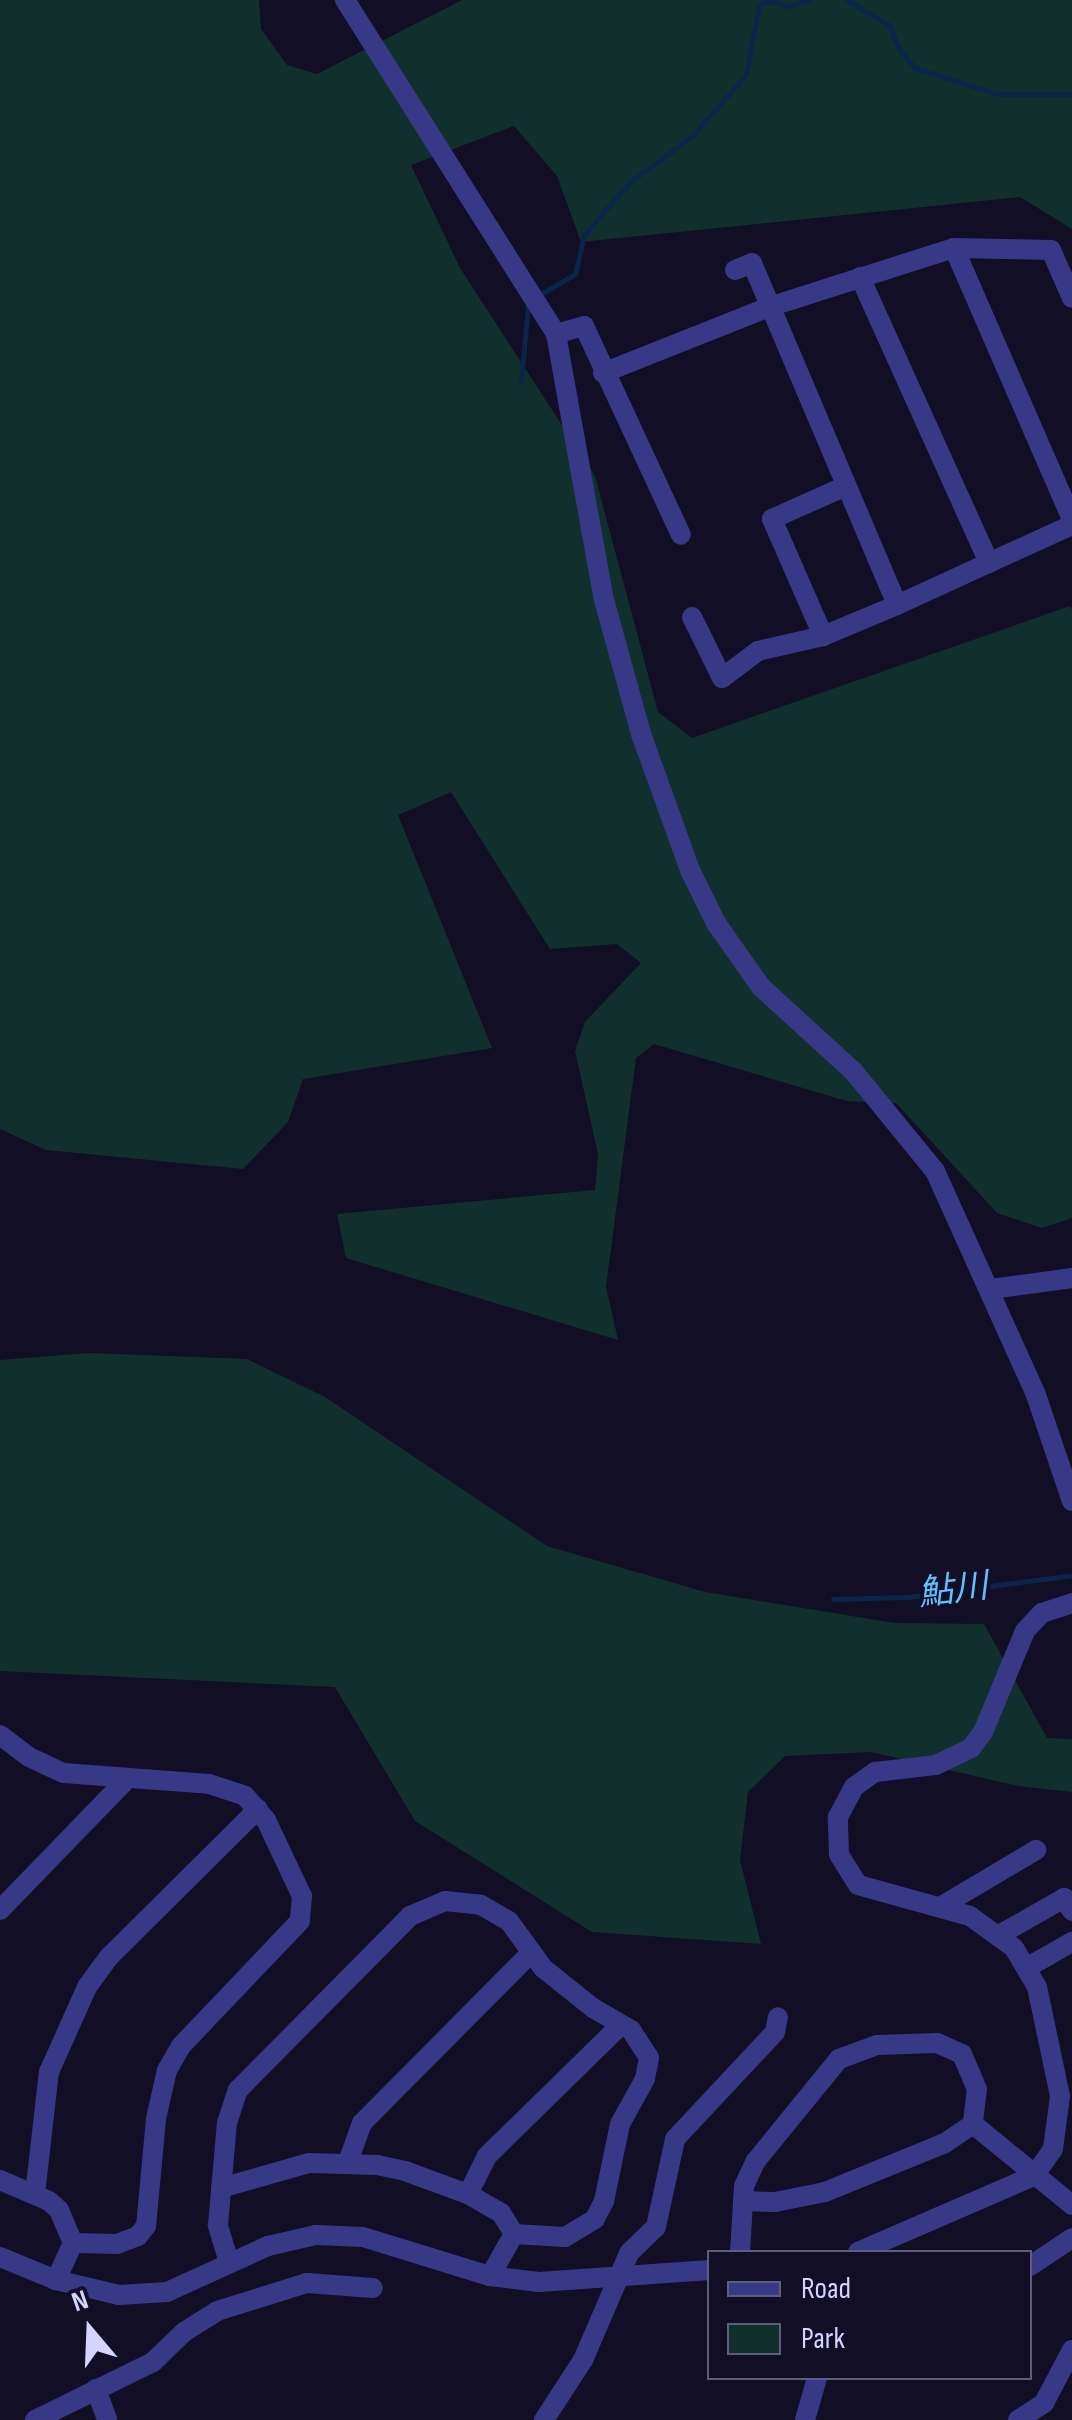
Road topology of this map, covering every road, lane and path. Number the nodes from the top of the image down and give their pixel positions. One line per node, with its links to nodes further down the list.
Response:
1 (345, 0): 7 (street)
2 (954, 248): 4 (street); 5 (street); 10 (street)
3 (735, 270): 6 (street)
4 (860, 278): 6 (street); 12 (street)
5 (1072, 298)
6 (769, 307): 8 (street); 9 (street)
7 (556, 334): 8 (street); 17 (street)
8 (604, 373): 11 (street)
9 (846, 486): 13 (street); 15 (street)
10 (1072, 522): 12 (street)
11 (680, 535)
12 (989, 563): 13 (street)
13 (897, 605): 15 (street)
14 (692, 617): 15 (street)
15 (823, 636)
16 (1072, 1278): 17 (street)
17 (990, 1289): 18 (street)
18 (1072, 1501)
19 (1072, 1603): 24 (street)
20 (2, 1741): 21 (street)
21 (126, 1780): 22 (street); 25 (street)
22 (258, 1808): 38 (street); 44 (street)
23 (1036, 1850): 24 (street)
24 (940, 1907): 27 (street)
25 (0, 1910)
26 (1072, 1912): 27 (street)
27 (1001, 1934): 30 (street)
28 (1072, 1942): 30 (street)
29 (531, 1953): 32 (street); 34 (street); 37 (street)
30 (1028, 1967): 35 (street)
31 (778, 2018): 52 (street)
32 (622, 2025): 39 (street); 42 (street)
33 (973, 2124): 35 (street); 40 (street); 40 (street)
34 (348, 2162): 37 (street); 39 (street)
35 (1034, 2176): 41 (street); 46 (street)
36 (0, 2180): 38 (street)
37 (221, 2188): 48 (street)
38 (35, 2194): 44 (street)
39 (468, 2194): 42 (street)
40 (743, 2201): 45 (street)
41 (1072, 2205)
42 (514, 2234): 51 (street)
43 (1072, 2238): 49 (street)
44 (73, 2242): 53 (street)
45 (740, 2250)
46 (863, 2250)
47 (0, 2257): 53 (street)
48 (230, 2262): 51 (street); 53 (street)
49 (1032, 2265)
50 (707, 2270): 52 (street)
51 (490, 2276): 52 (street)
52 (616, 2279): 60 (street)
53 (56, 2280)
54 (373, 2288): 57 (street)
55 (1072, 2350): 62 (street)
56 (816, 2380): 61 (street)
57 (96, 2389): 58 (street); 59 (street)
58 (35, 2420)
59 (107, 2420)
60 (544, 2420)
61 (805, 2420)
62 (1018, 2420)

